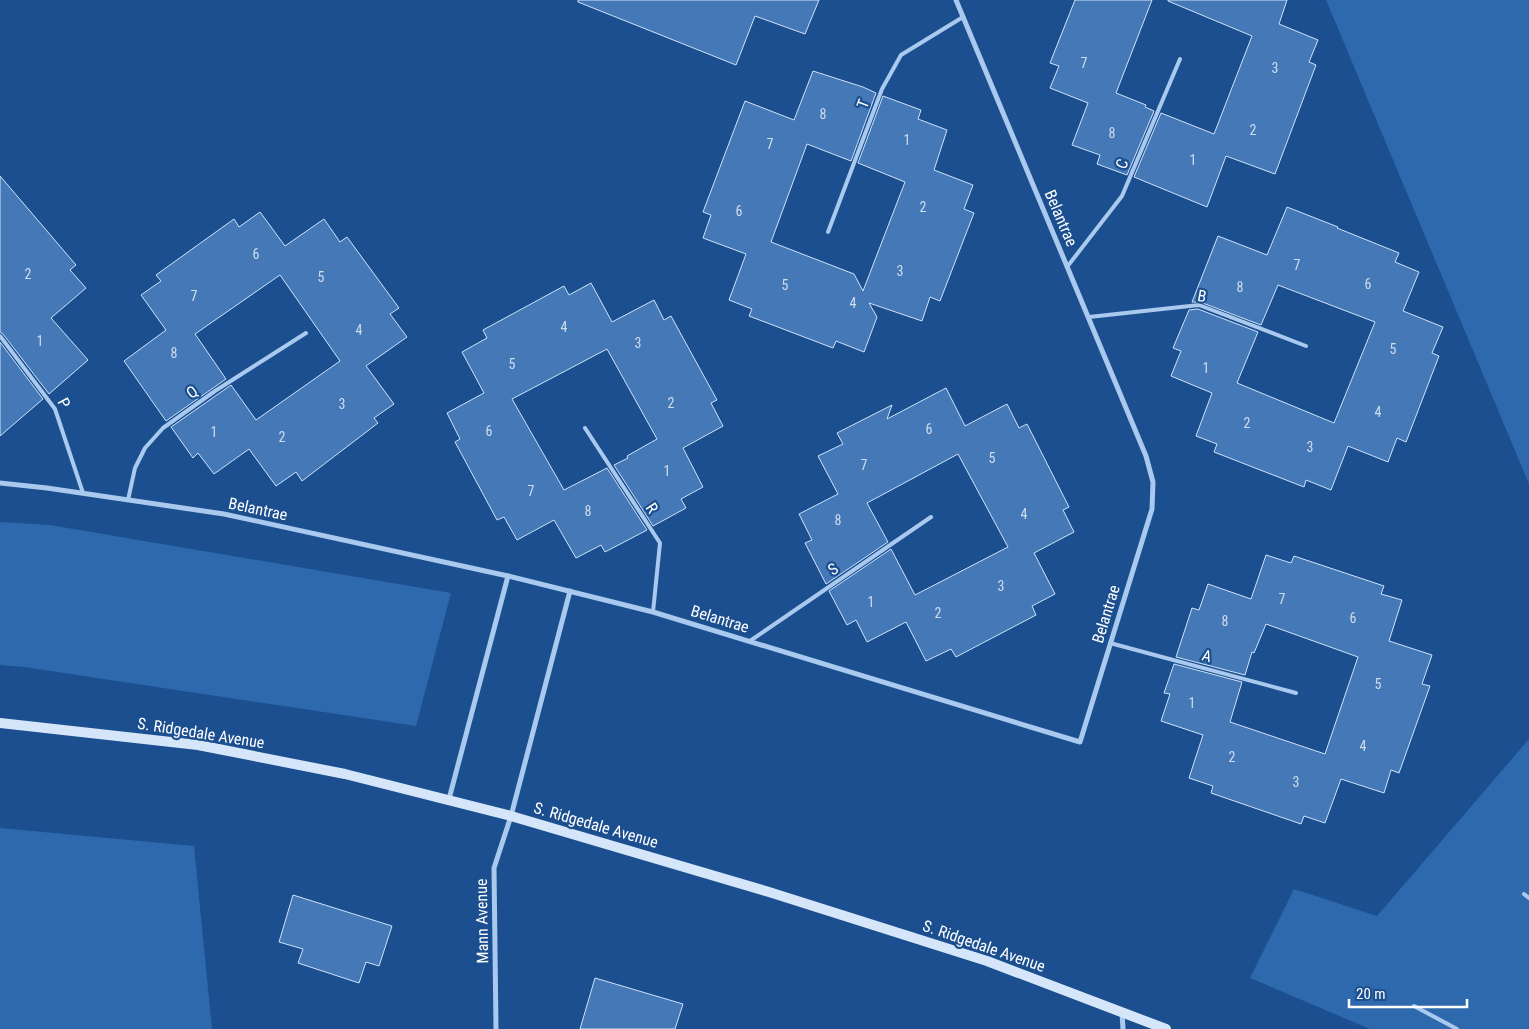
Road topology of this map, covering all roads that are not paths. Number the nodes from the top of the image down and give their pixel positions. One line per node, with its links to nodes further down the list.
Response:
1 (956, 0): 2 (street, Belantrae)
2 (964, 18): 4 (lane, T); 5 (street, Belantrae)
3 (1180, 59): 5 (lane, C)
4 (828, 232)
5 (1067, 267): 6 (street, Belantrae)
6 (1089, 317): 9 (lane, B); 19 (street, Belantrae)
7 (306, 333): 13 (lane, Q)
8 (0, 336): 12 (lane, P)
9 (1306, 346)
10 (585, 428): 17 (lane, R)
11 (0, 483): 12 (street, Belantrae)
12 (83, 493): 13 (street, Belantrae)
13 (128, 500): 15 (street, Belantrae)
14 (931, 517): 18 (lane, S)
15 (508, 576): 16 (street, Belantrae); 22 (street)
16 (570, 591): 17 (street, Belantrae); 23 (street)
17 (653, 612): 18 (street, Belantrae)
18 (750, 641): 19 (street, Belantrae)
19 (1110, 643): 20 (lane, A)
20 (1296, 693)
21 (0, 723): 22 (main road, S. Ridgedale Avenue)
22 (449, 799): 23 (main road, S. Ridgedale Avenue)
23 (511, 816): 27 (main road, S. Ridgedale Avenue); 28 (street, Mann Avenue)
24 (1524, 894): 25 (lane)
25 (1529, 898)
26 (1414, 1006): 31 (lane)
27 (1122, 1012): 29 (street); 30 (main road, S. Ridgedale Avenue)
28 (496, 1029)
29 (1123, 1029)
30 (1166, 1029)
31 (1457, 1029)

